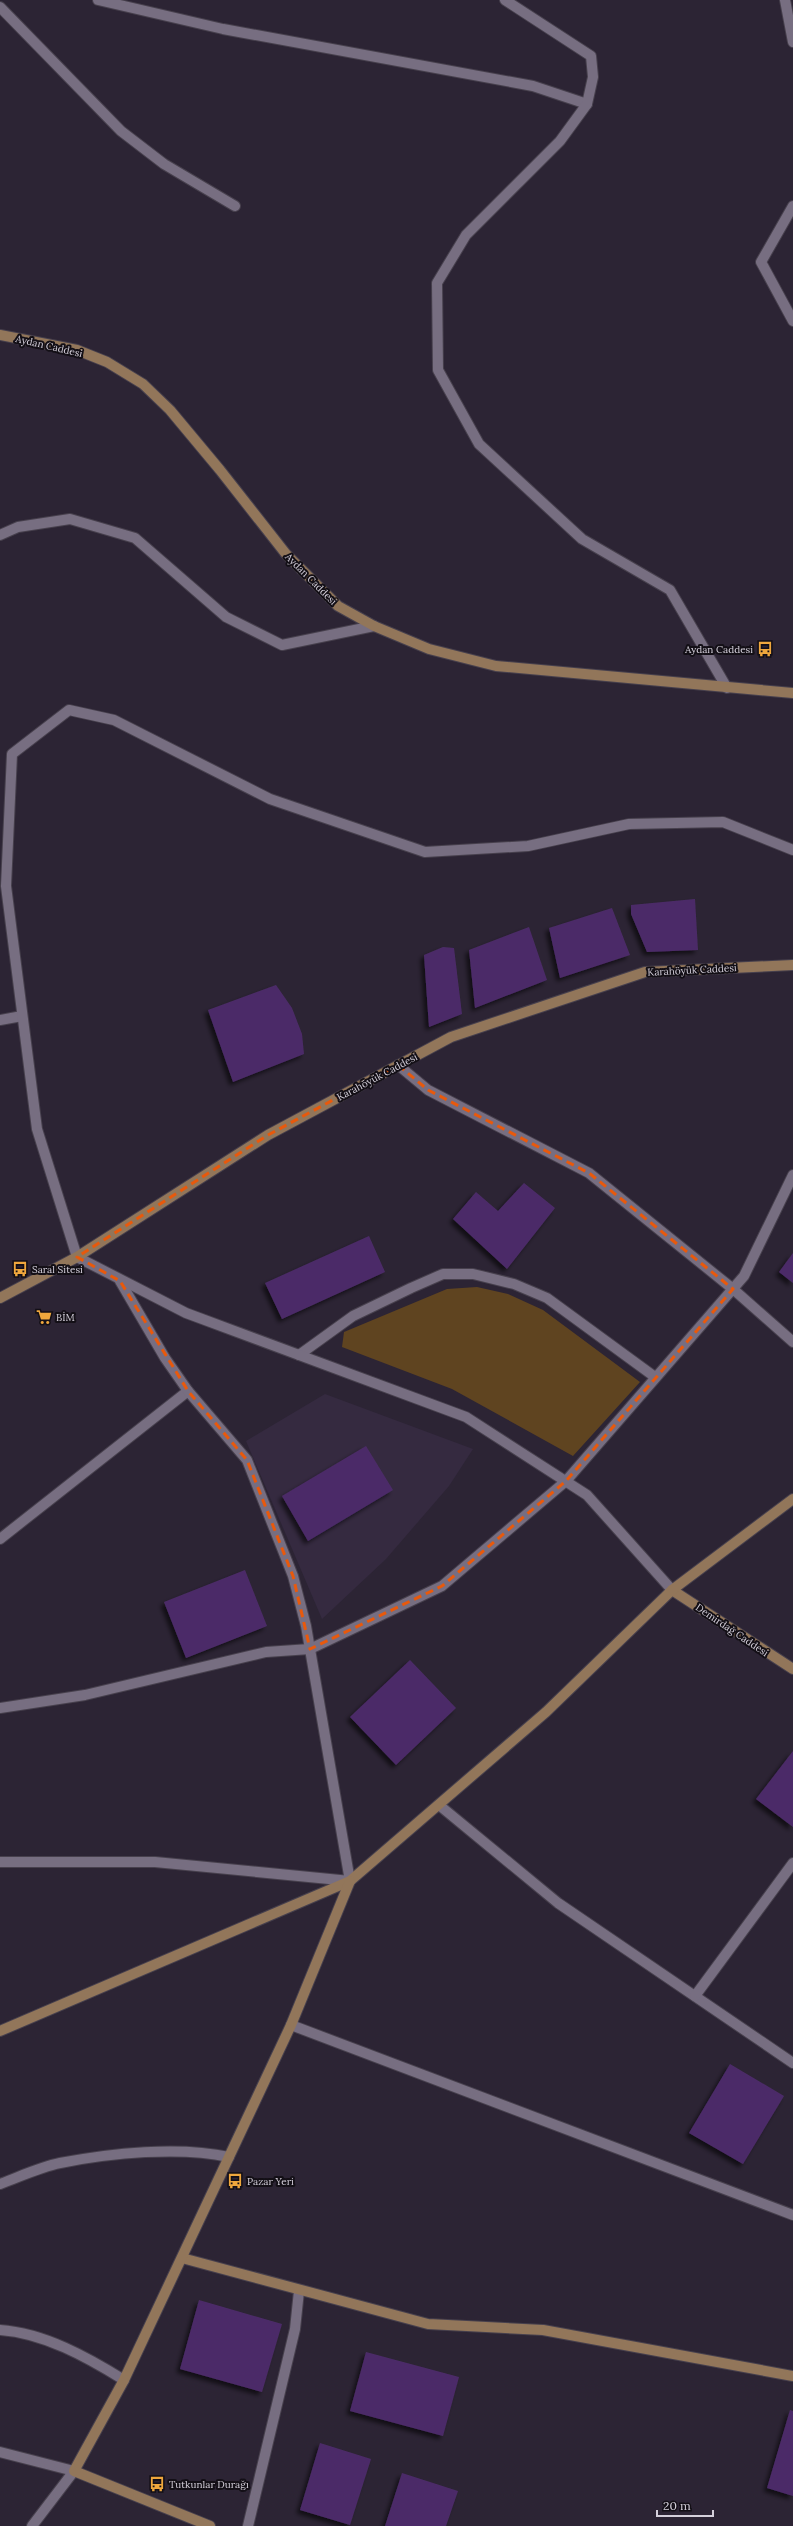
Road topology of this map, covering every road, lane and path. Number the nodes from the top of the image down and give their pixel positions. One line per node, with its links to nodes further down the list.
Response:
1 (98, 0): 6 (street)
2 (504, 0): 6 (street)
3 (785, 0): 5 (street)
4 (0, 7): 7 (street)
5 (793, 42)
6 (587, 104): 13 (street)
7 (235, 206)
8 (793, 206): 9 (street)
9 (793, 321)
10 (0, 335): 12 (street, Aydan Caddesi)
11 (0, 535): 12 (street)
12 (374, 626): 13 (street, Aydan Caddesi)
13 (727, 688): 14 (street, Aydan Caddesi)
14 (793, 693)
15 (793, 850): 17 (street)
16 (793, 965): 19 (street, Karahöyük Caddesi)
17 (22, 1016): 18 (street); 21 (street)
18 (0, 1020)
19 (398, 1066): 21 (street, Karahöyük Caddesi); 23 (street)
20 (793, 1175): 23 (street)
21 (77, 1257): 22 (street); 24 (street, Karahöyük Caddesi)
22 (120, 1280): 26 (street); 28 (street)
23 (733, 1290): 25 (street); 27 (street)
24 (0, 1298)
25 (793, 1342)
26 (299, 1355): 27 (street); 29 (street)
27 (655, 1377): 29 (street)
28 (188, 1391): 31 (street); 33 (street)
29 (566, 1481): 32 (street); 33 (street)
30 (793, 1499): 32 (street)
31 (0, 1539)
32 (672, 1590): 34 (street, Demirdağ Caddesi); 36 (street)
33 (310, 1649): 35 (street); 39 (street)
34 (793, 1669)
35 (0, 1708)
36 (439, 1805): 39 (street); 40 (street)
37 (0, 1862): 39 (street)
38 (793, 1863): 40 (street)
39 (350, 1881): 41 (street); 42 (street)
40 (695, 1996): 43 (street)
41 (291, 2025): 44 (street); 46 (street)
42 (0, 2031)
43 (793, 2063)
44 (229, 2157): 45 (street); 47 (street)
45 (0, 2184)
46 (793, 2215)
47 (182, 2258): 48 (street); 51 (street)
48 (300, 2291): 50 (street); 56 (street)
49 (0, 2330): 51 (street)
50 (793, 2376)
51 (124, 2380): 53 (street)
52 (0, 2452): 53 (street)
53 (74, 2471): 54 (street); 55 (street)
54 (32, 2526)
55 (210, 2526)
56 (248, 2526)

